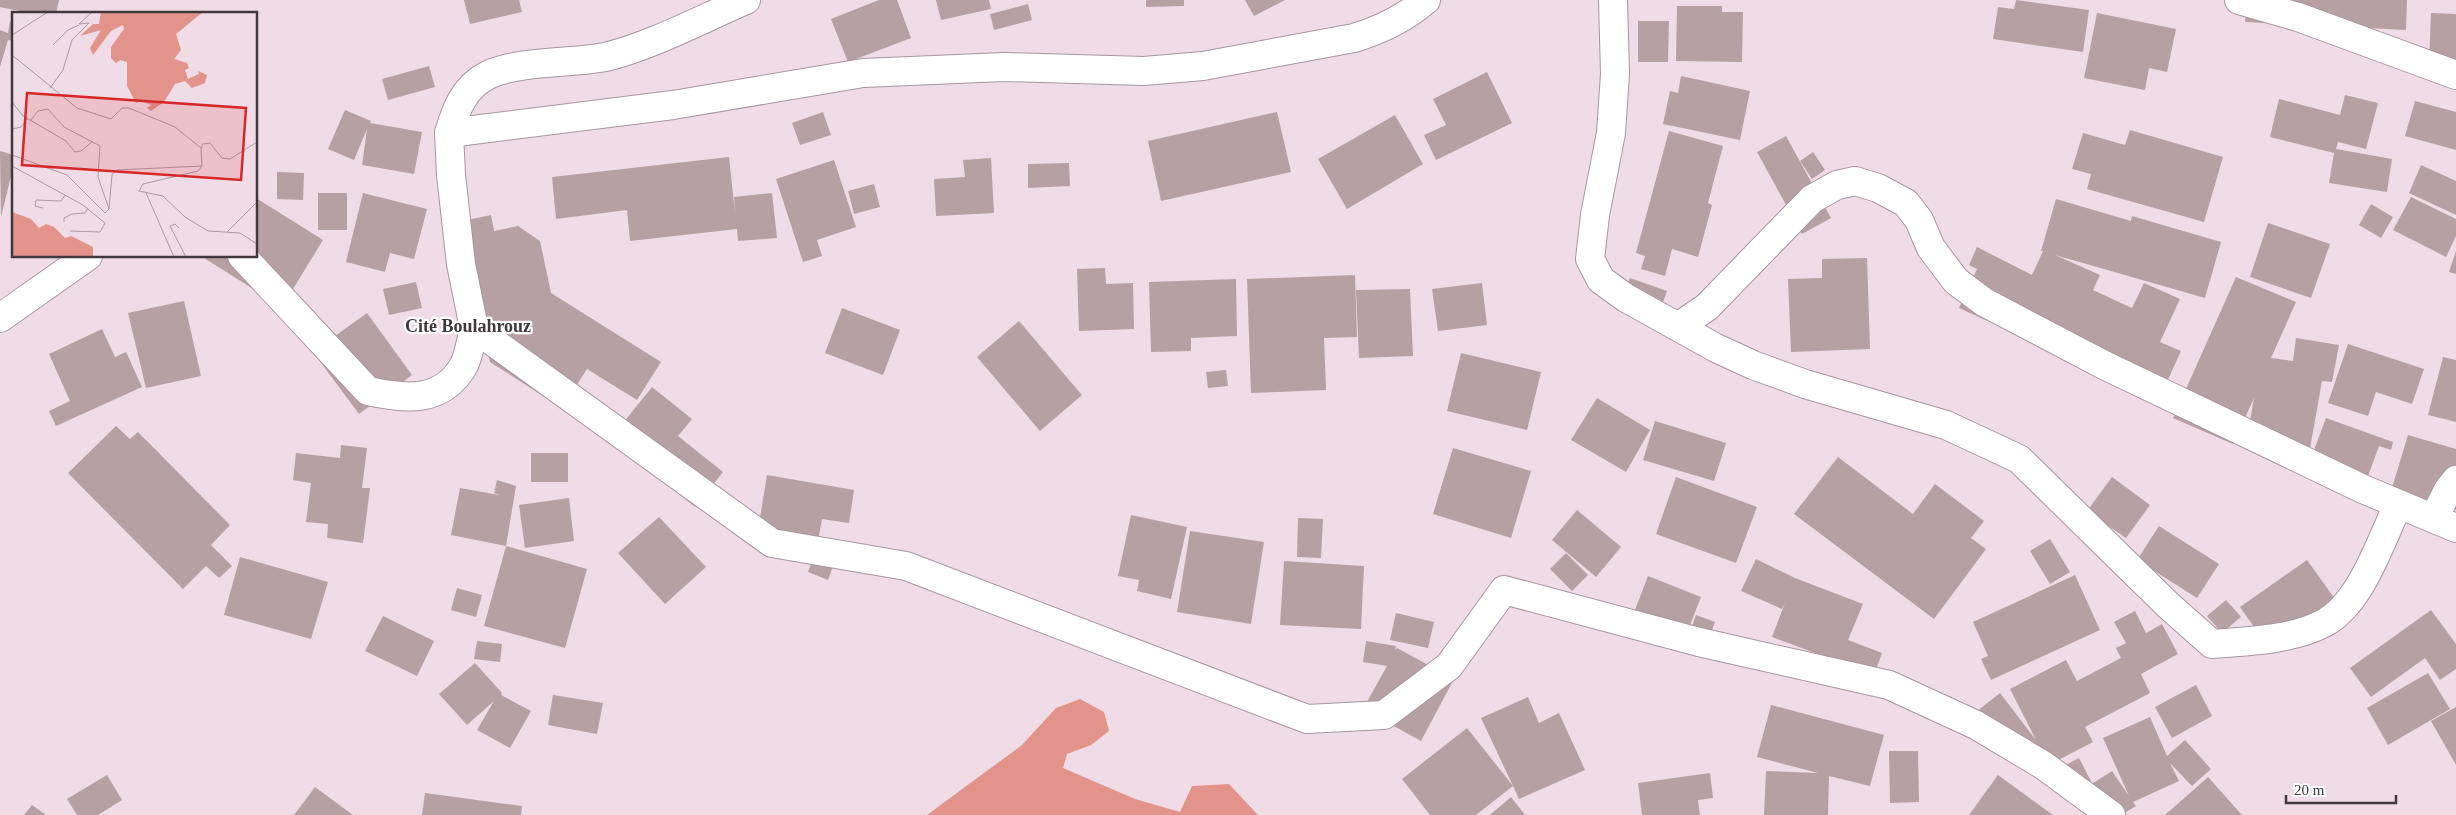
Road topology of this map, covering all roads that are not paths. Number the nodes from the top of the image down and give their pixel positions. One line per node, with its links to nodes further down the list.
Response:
1 (746, 0): 6 (street)
2 (1426, 0): 6 (street)
3 (1614, 0): 10 (street)
4 (2239, 0): 5 (street)
5 (2456, 75)
6 (449, 133): 11 (street)
7 (85, 258): 9 (street)
8 (244, 258): 11 (street)
9 (0, 318)
10 (1679, 326): 13 (street); 13 (street)
11 (474, 328): 15 (street)
12 (2456, 480): 14 (street)
13 (2398, 505): 14 (street)
14 (2445, 523)
15 (2111, 815)

